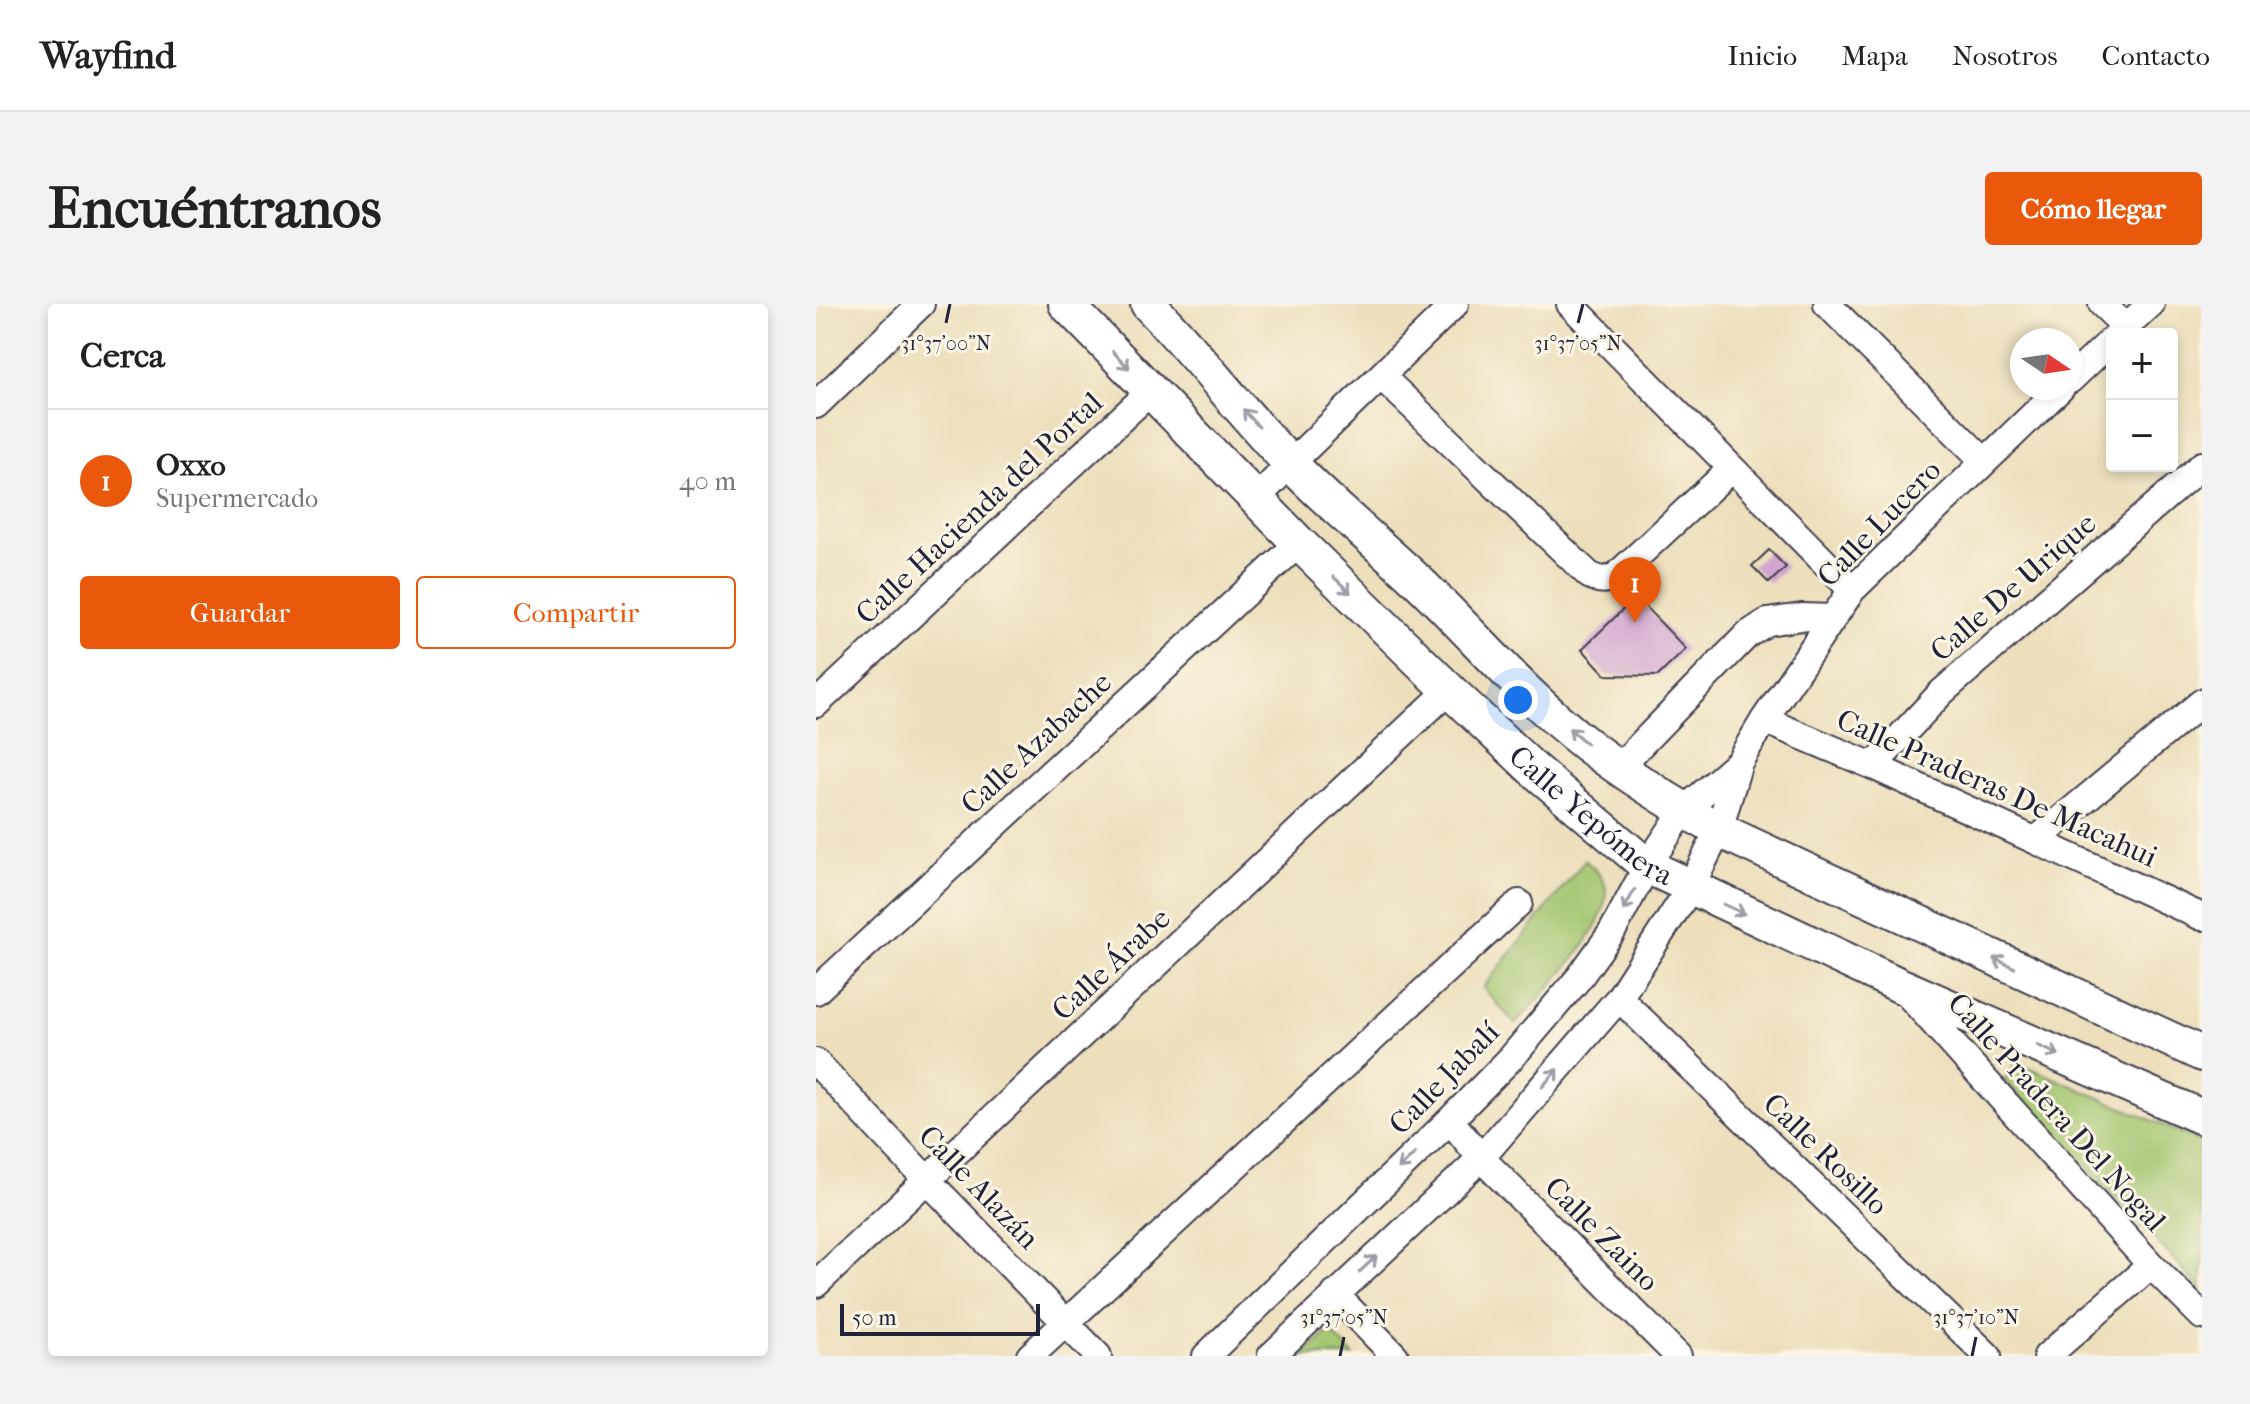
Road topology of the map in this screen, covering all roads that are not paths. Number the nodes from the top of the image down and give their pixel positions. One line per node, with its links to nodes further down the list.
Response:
1 (921, 304): 16 (street)
2 (1066, 304): 14 (main road, Calle Yepómera, one-way to 14)
3 (1148, 304): 18 (main road, Calle Yepómera, one-way to 3)
4 (1455, 304): 13 (street)
5 (1570, 304): 20 (street)
6 (1827, 304): 17 (street)
7 (2102, 304): 9 (street)
8 (2151, 304): 10 (street)
9 (2116, 328)
10 (2125, 328)
11 (2106, 346): 12 (street)
12 (2082, 369)
13 (1381, 376): 18 (street); 20 (street)
14 (1151, 391): 21 (main road, Calle Yepómera); 27 (street, Calle Hacienda del Portal)
15 (2048, 400): 17 (street, Calle Lucero)
16 (816, 405)
17 (1984, 461): 23 (street, Calle Lucero)
18 (1291, 463): 21 (street); 31 (main road, Calle Yepómera, one-way to 18)
19 (2202, 465): 30 (street, Calle De Urique)
20 (1731, 469): 23 (street)
21 (1256, 499): 22 (main road, Calle Yepómera)
22 (1299, 543): 25 (main road, Calle Yepómera, one-way to 25); 40 (street, Calle Azabache)
23 (1852, 590): 24 (street, Calle Lucero)
24 (1833, 618): 28 (street, Calle Lucero); 31 (street)
25 (1449, 690): 35 (main road, Calle Yepómera); 47 (street, Calle Árabe)
26 (2202, 702): 34 (street)
27 (816, 704)
28 (1764, 720): 29 (street, Calle Lucero); 30 (street, Calle Praderas De Macahui)
29 (1739, 762): 32 (street, Calle Lucero); 33 (street, Calle Lucero)
30 (1873, 766): 34 (street, Calle Praderas De Macahui)
31 (1619, 767): 32 (main road, Calle Yepómera)
32 (1684, 810): 33 (main road, Calle Yepómera); 35 (street, Calle Jabalí)
33 (1719, 830): 36 (street); 42 (main road, Calle Yepómera, one-way to 33)
34 (2036, 840): 38 (street, Calle Praderas De Macahui)
35 (1647, 866): 36 (main road, Calle Yepómera); 45 (street, Calle Jabalí, one-way to 45)
36 (1690, 888): 39 (main road, Calle Yepómera, one-way to 39); 41 (street)
37 (1519, 903): 52 (street)
38 (2202, 917)
39 (1899, 985): 44 (main road, Calle Yepómera, one-way to 44); 48 (street, Calle Pradera Del Nogal)
40 (816, 991)
41 (1619, 998): 46 (street, one-way to 41); 59 (street, Calle Rosillo)
42 (2202, 1054)
43 (816, 1062): 47 (street, Calle Alazán)
44 (2202, 1117)
45 (1450, 1120): 46 (street, Calle Zaino); 55 (street, Calle Jabalí, one-way to 55)
46 (1481, 1158): 50 (street, one-way to 46); 58 (street, Calle Zaino)
47 (927, 1180): 49 (street, Calle Árabe); 52 (street, Calle Alazán)
48 (2151, 1265): 51 (street, Calle Pradera Del Nogal); 60 (street)
49 (816, 1284)
50 (1335, 1294): 56 (street); 57 (street)
51 (2202, 1316)
52 (1066, 1322): 53 (street); 54 (street, Calle Alazán)
53 (1030, 1356)
54 (1098, 1356)
55 (1206, 1356)
56 (1271, 1356)
57 (1395, 1356)
58 (1678, 1356)
59 (1988, 1356)
60 (2047, 1356)

